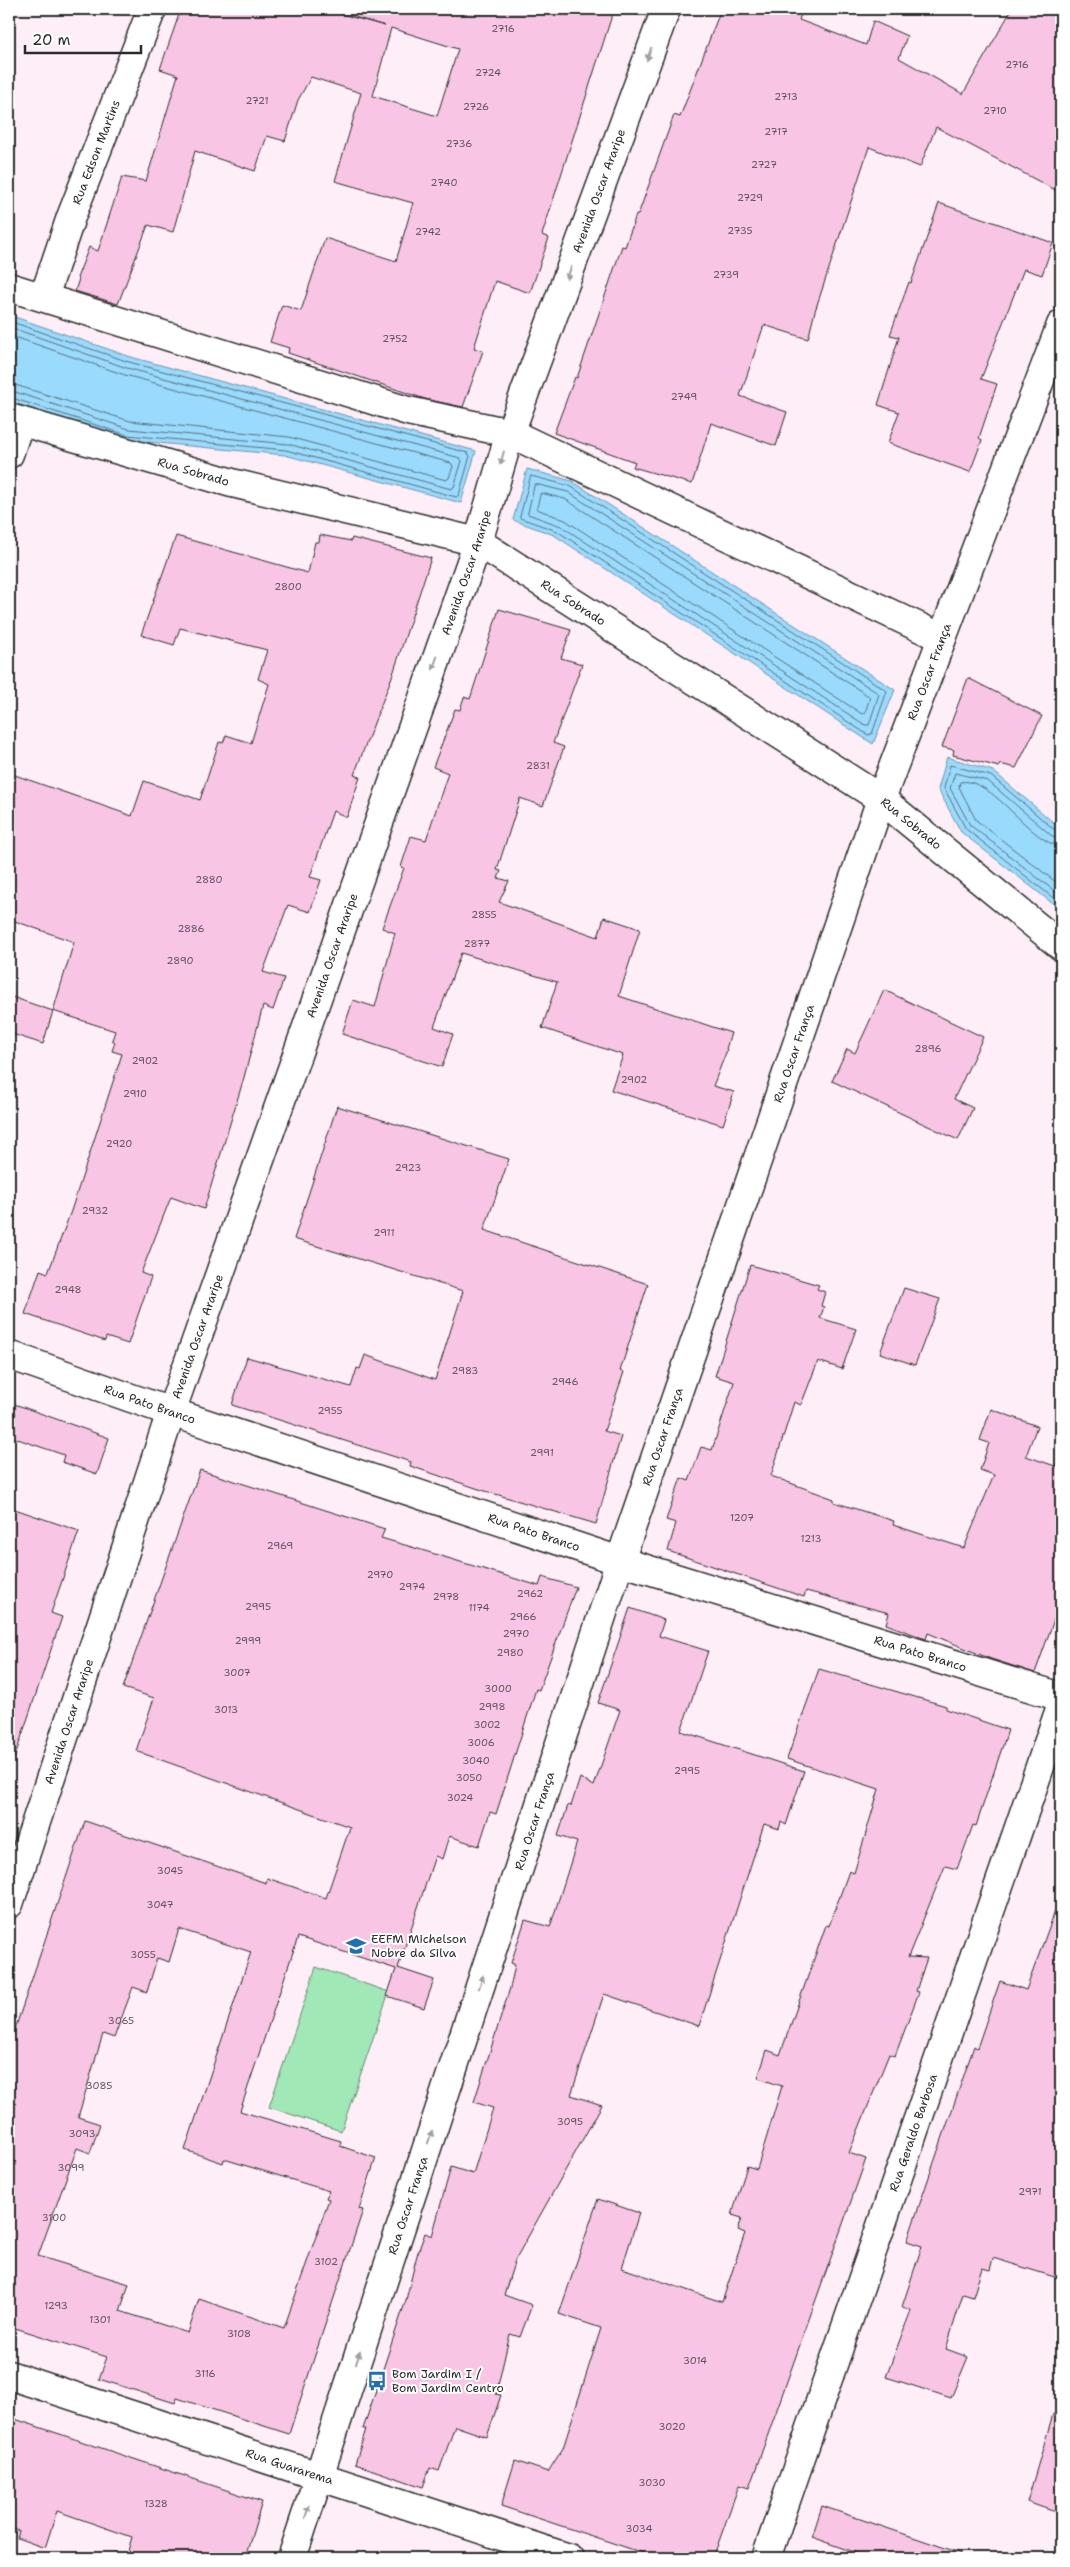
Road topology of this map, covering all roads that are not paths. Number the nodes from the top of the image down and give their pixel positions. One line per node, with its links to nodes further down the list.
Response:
1 (152, 9): 4 (street, Rua Edson Martins)
2 (666, 9): 7 (street, Avenida Oscar Araripe, one-way to 7)
3 (9, 287): 4 (street)
4 (44, 297): 7 (street)
5 (1061, 324): 10 (street, Rua Oscar França)
6 (14, 420): 8 (street); 9 (street, Rua Sobrado)
7 (510, 433): 9 (street, Avenida Oscar Araripe, one-way to 9); 10 (street)
8 (9, 454)
9 (478, 542): 11 (street, Rua Sobrado); 14 (street, Avenida Oscar Araripe, one-way to 14)
10 (942, 638): 11 (street, Rua Oscar França)
11 (882, 799): 12 (street, Rua Sobrado); 15 (street, Rua Oscar França)
12 (1061, 946)
13 (9, 1355): 14 (street, Rua Pato Branco)
14 (171, 1412): 15 (street, Rua Pato Branco); 18 (street, Avenida Oscar Araripe)
15 (620, 1561): 16 (street, Rua Pato Branco); 20 (street, Rua Oscar França, one-way to 15)
16 (1061, 1697)
17 (1061, 1706): 23 (street, Rua Geraldo Barbosa)
18 (9, 1904)
19 (9, 2375): 20 (street, Rua Guararema)
20 (319, 2475): 21 (street, Rua Oscar França, one-way to 20); 22 (street, Rua Guararema)
21 (292, 2558)
22 (569, 2558)
23 (766, 2558)

